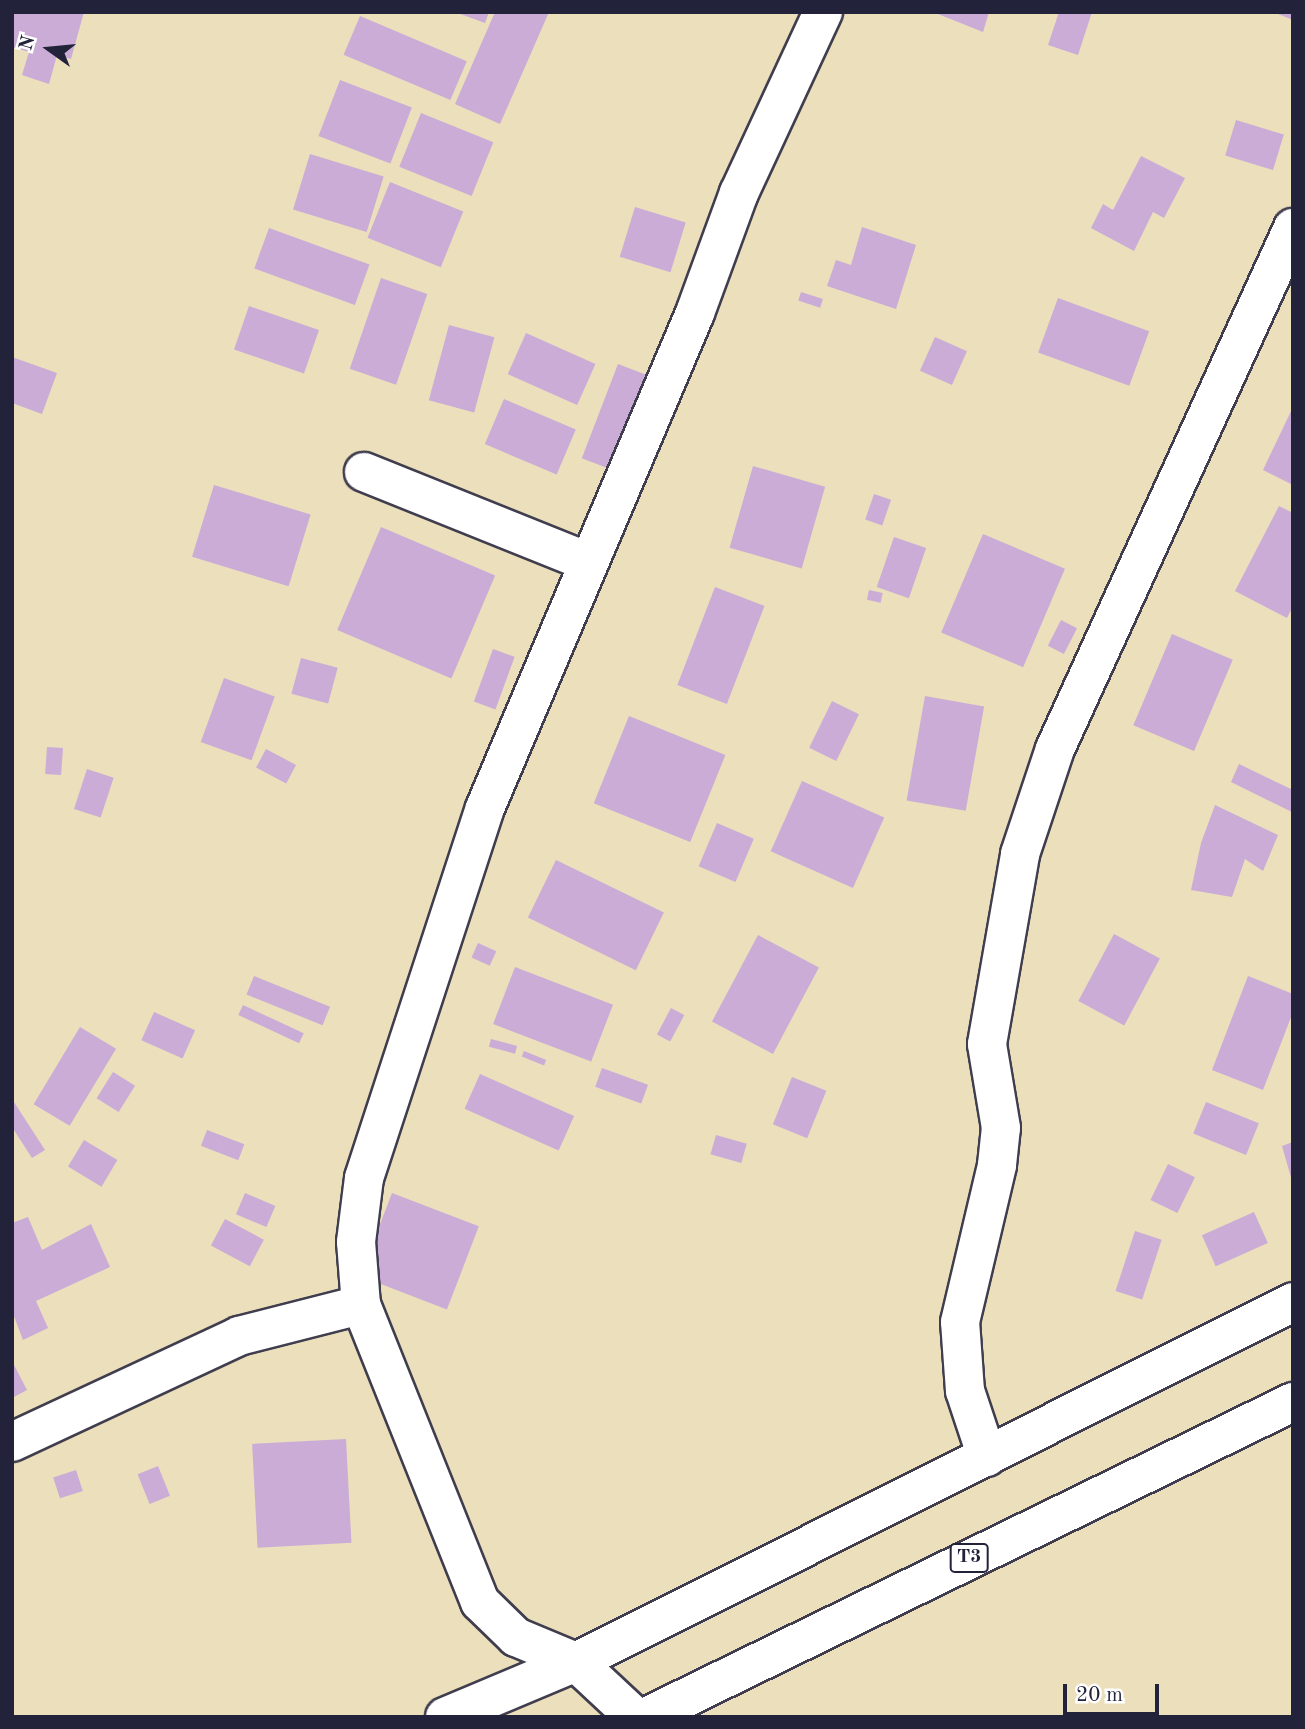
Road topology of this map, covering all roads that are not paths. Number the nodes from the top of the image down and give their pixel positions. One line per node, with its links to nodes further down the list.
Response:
1 (822, 12): 4 (main road)
2 (1293, 228): 9 (main road)
3 (364, 472): 4 (main road)
4 (588, 562): 6 (main road)
5 (1293, 1301): 9 (main road)
6 (361, 1305): 8 (main road); 10 (main road)
7 (1293, 1402): 13 (main road, T3)
8 (12, 1442)
9 (987, 1457): 10 (main road)
10 (576, 1662): 11 (main road); 12 (main road)
11 (445, 1717)
12 (635, 1717)
13 (646, 1717)

